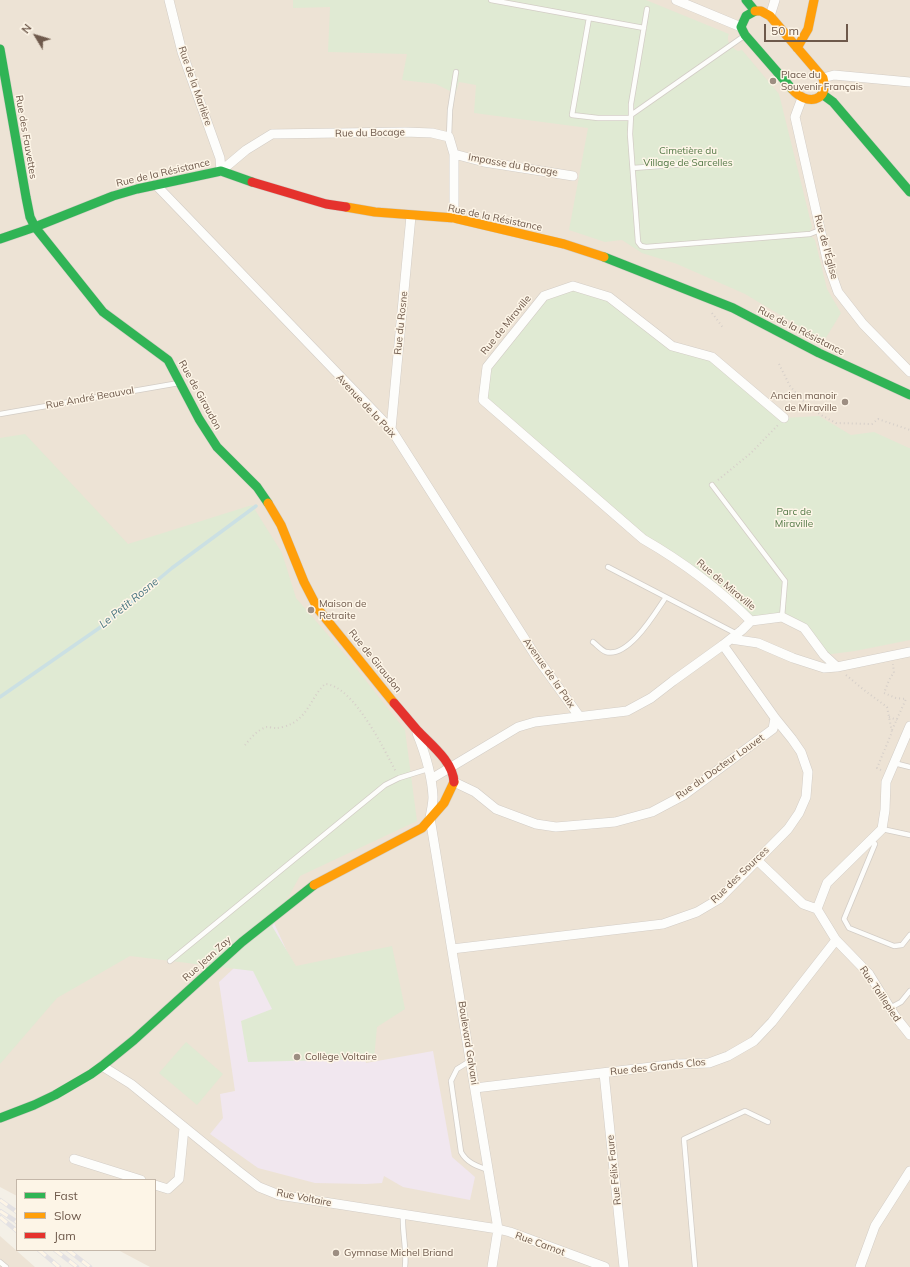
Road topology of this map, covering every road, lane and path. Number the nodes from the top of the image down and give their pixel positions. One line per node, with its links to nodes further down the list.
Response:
1 (169, 0): 26 (street, Rue de la Marlière)
2 (491, 0): 10 (lane)
3 (676, 0): 12 (street)
4 (746, 0): 8 (street)
5 (775, 0): 9 (street)
6 (814, 0): 13 (street)
7 (647, 9): 11 (lane)
8 (755, 11): 9 (street); 12 (street)
9 (770, 16): 13 (street)
10 (589, 18): 11 (lane); 21 (lane)
11 (644, 28): 21 (lane)
12 (743, 31): 20 (street); 21 (lane)
13 (797, 48): 16 (street)
14 (0, 49): 18 (street, Rue des Fauvettes)
15 (456, 72): 22 (lane)
16 (823, 78): 17 (street); 19 (street)
17 (910, 82)
18 (3, 84): 32 (street, Rue des Fauvettes)
19 (822, 94): 20 (street); 29 (street)
20 (802, 98): 33 (street, Rue de l'Église)
21 (631, 117): 25 (lane)
22 (449, 137): 23 (street); 26 (street, Rue du Bocage)
23 (454, 154): 27 (street, Impasse du Bocage); 31 (street)
24 (700, 163): 25 (lane)
25 (633, 168): 33 (lane)
26 (221, 171): 28 (street, Rue de la Résistance); 30 (street, Rue de la Résistance)
27 (573, 176)
28 (156, 185): 32 (street, Rue de la Résistance); 42 (street, Avenue de la Paix)
29 (910, 192)
30 (411, 216): 31 (street, Rue de la Résistance); 42 (street, Rue du Rosne)
31 (454, 218): 39 (street, Rue de la Résistance)
32 (35, 227): 34 (street, Rue de la Résistance); 38 (street, Rue de Giraudon)
33 (820, 230): 36 (street, Rue de l'Église)
34 (0, 239)
35 (778, 364): 43 (path)
36 (906, 364): 37 (street, Rue de l'Église)
37 (910, 372)
38 (181, 383): 40 (lane, Rue André Beauval); 60 (street, Rue de Giraudon)
39 (910, 395)
40 (0, 414)
41 (784, 418): 44 (path); 48 (street, Rue de Miraville)
42 (391, 430): 55 (street, Avenue de la Paix)
43 (910, 430)
44 (712, 484): 47 (lane)
45 (608, 567): 46 (lane)
46 (666, 598): 49 (lane); 50 (lane)
47 (782, 617): 48 (street, Rue de Miraville); 54 (street)
48 (751, 620): 49 (street, Rue de Miraville)
49 (737, 634): 51 (street, Rue de Miraville); 54 (street)
50 (593, 642)
51 (723, 645): 55 (street, Rue de Miraville); 57 (street, Rue des Sources)
52 (910, 652): 53 (street)
53 (891, 655): 54 (street); 58 (path)
54 (837, 667): 56 (path)
55 (579, 716): 64 (street, Rue de Miraville)
56 (889, 717): 58 (path); 61 (path)
57 (775, 718): 70 (street, Rue du Docteur Louvet); 77 (street, Rue des Sources)
58 (897, 720): 61 (path)
59 (910, 726): 63 (street)
60 (416, 729): 64 (street, Rue de Giraudon); 66 (street, Rue de Giraudon)
61 (892, 732): 67 (path)
62 (245, 745): 68 (path)
63 (894, 763): 65 (lane); 67 (street)
64 (449, 767): 69 (street, Rue de Miraville); 70 (street)
65 (910, 767)
66 (428, 769): 68 (lane); 69 (street, Rue de Giraudon)
67 (890, 774): 74 (street)
68 (399, 778): 82 (lane)
69 (431, 779): 72 (street, Rue de Giraudon)
70 (454, 782): 71 (street)
71 (448, 796): 72 (street); 73 (street)
72 (433, 798): 73 (street, Rue de Giraudon)
73 (430, 818): 81 (street, Boulevard Galvani); 87 (street, Rue Jean Zay)
74 (882, 829): 75 (lane); 76 (street)
75 (910, 835)
76 (870, 840): 78 (street); 79 (lane)
77 (757, 860): 78 (street); 81 (street, Rue des Sources)
78 (817, 909): 80 (street, Rue Taillepied)
79 (910, 935)
80 (836, 940): 84 (street, Rue Taillepied); 88 (street, Rue des Grands Clos)
81 (452, 949): 86 (street, Boulevard Galvani)
82 (170, 961)
83 (910, 991): 84 (lane)
84 (890, 1008): 85 (street, Rue Taillepied)
85 (910, 1035)
86 (471, 1061): 89 (street, Boulevard Galvani); 94 (lane)
87 (102, 1066): 90 (street, Rue Jean Zay); 92 (street, Rue Voltaire)
88 (604, 1073): 89 (street, Rue des Grands Clos); 106 (street, Rue Félix Faure)
89 (475, 1088): 94 (street, Boulevard Galvani)
90 (0, 1118)
91 (768, 1122): 107 (lane)
92 (184, 1128): 97 (street); 98 (street, Rue Voltaire)
93 (74, 1159): 96 (street)
94 (488, 1170): 99 (street, Boulevard Galvani)
95 (910, 1171): 108 (street)
96 (137, 1179)
97 (156, 1185)
98 (403, 1215): 99 (street, Rue Voltaire); 103 (lane)
99 (498, 1229): 101 (street, Rue Carnot); 104 (street, Boulevard Galvani)
100 (0, 1262): 102 (lane)
101 (582, 1263): 105 (street, Rue Carnot)
102 (6, 1267)
103 (405, 1267)
104 (492, 1267)
105 (605, 1267)
106 (624, 1267)
107 (695, 1267)
108 (860, 1267)

